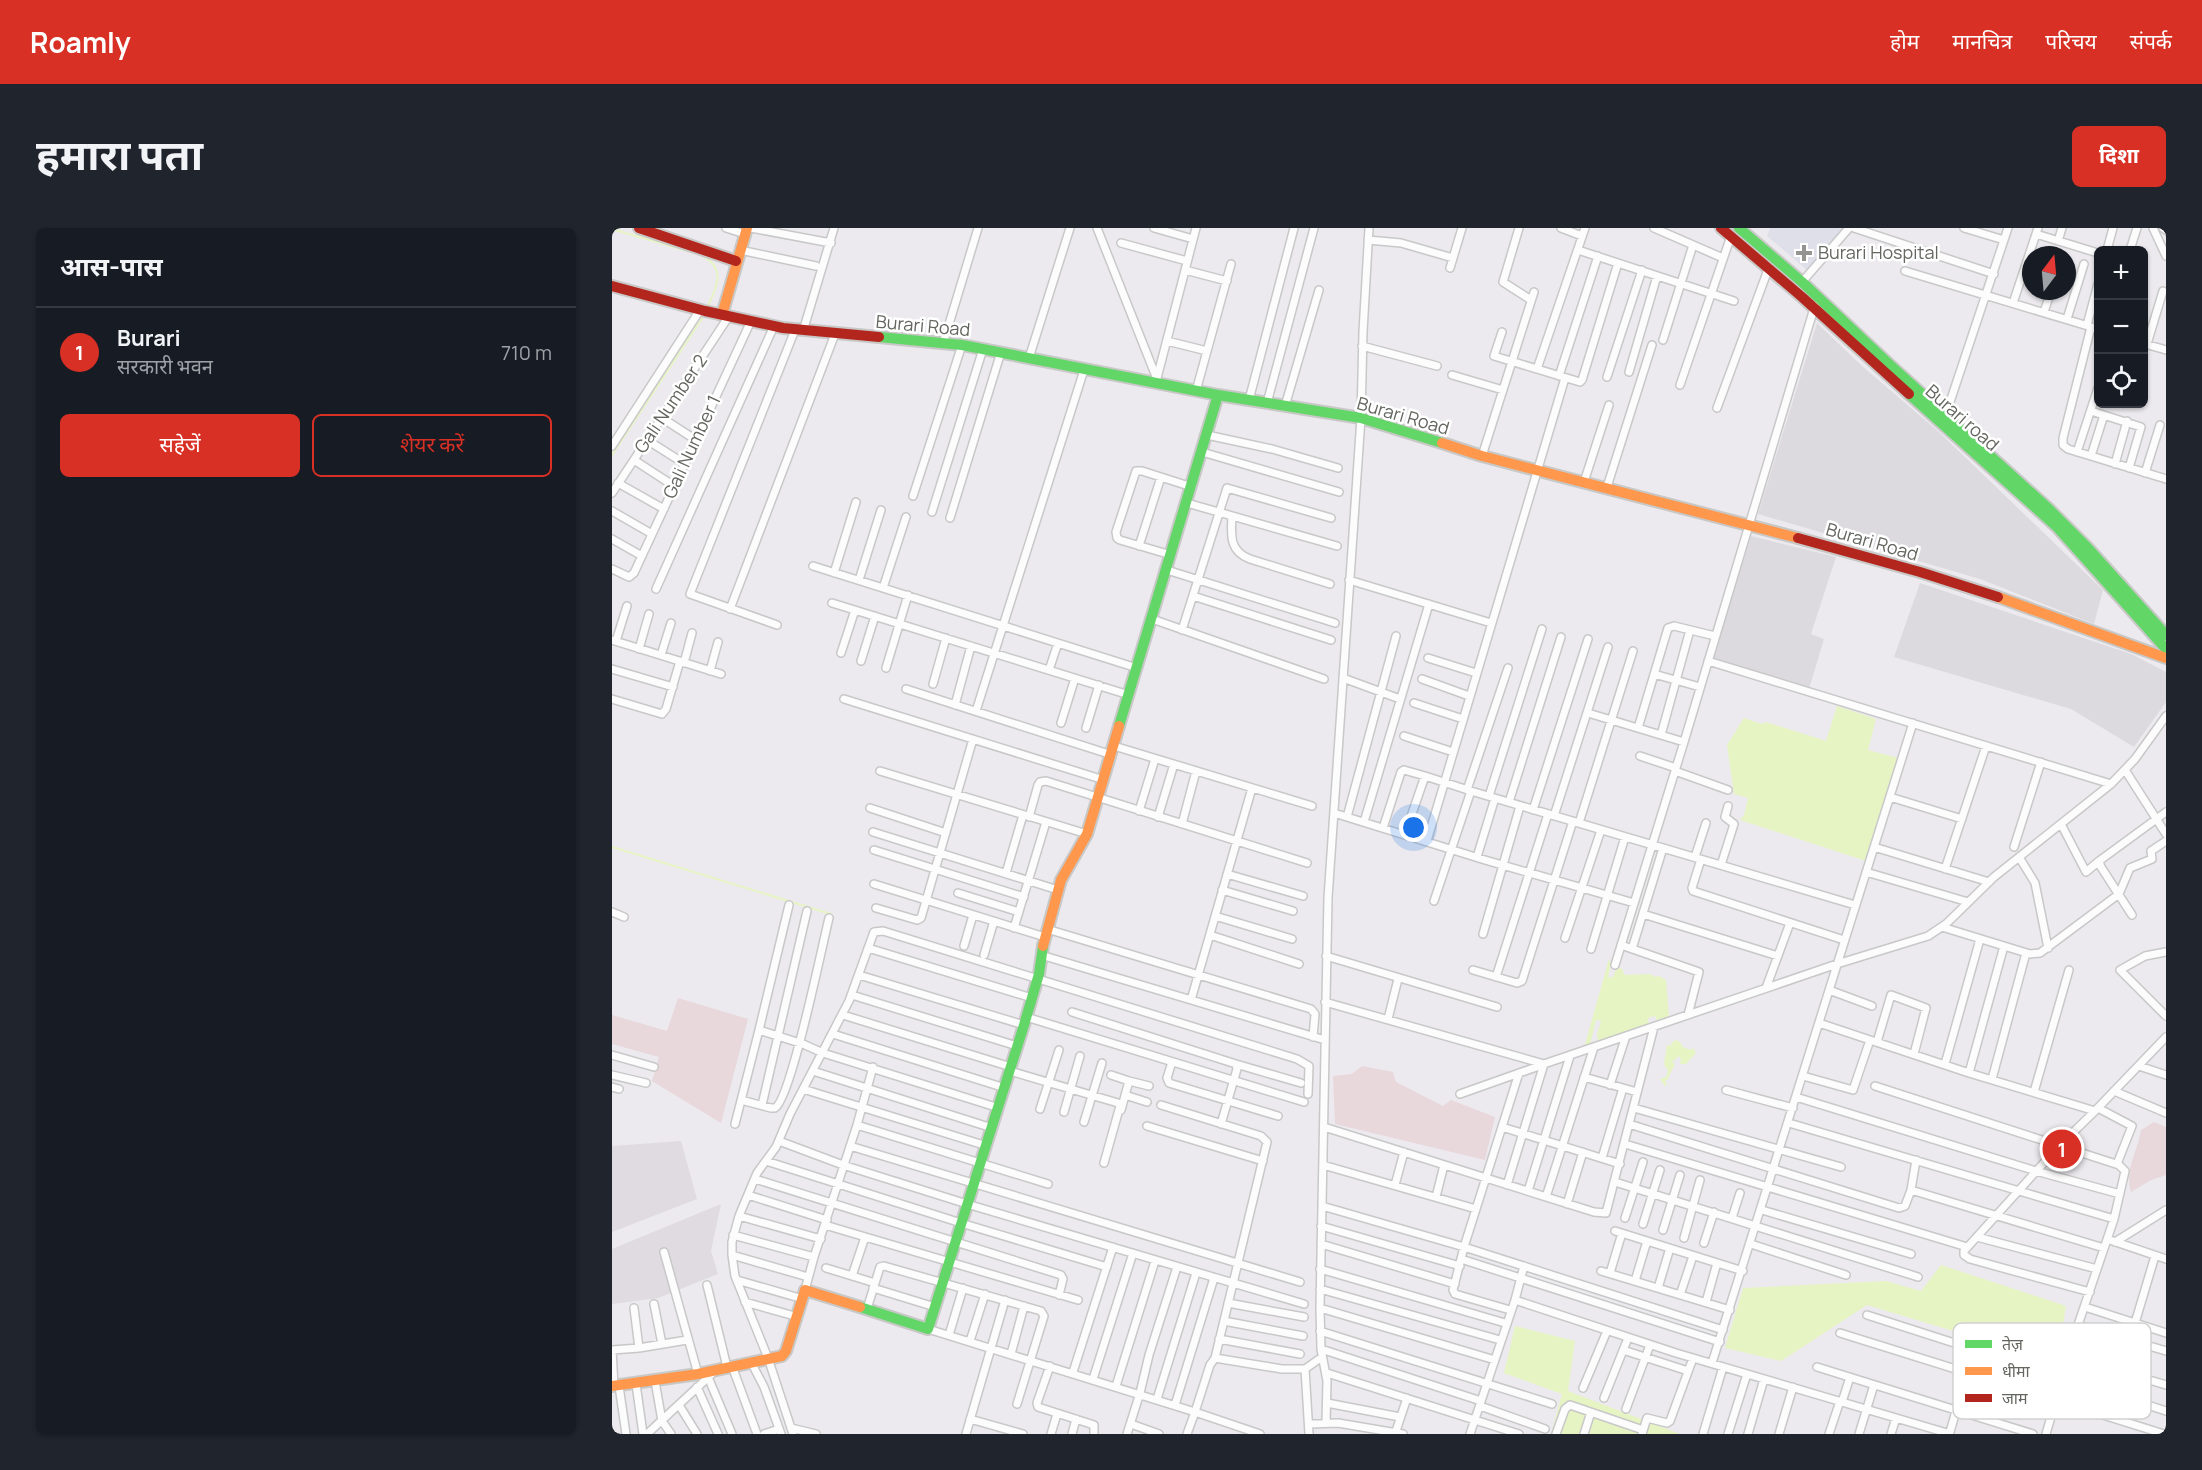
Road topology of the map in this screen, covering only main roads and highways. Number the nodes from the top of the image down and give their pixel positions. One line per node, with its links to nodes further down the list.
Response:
1 (639, 228): 5 (main road)
2 (1721, 228): 4 (main road, Burari road)
3 (748, 230): 5 (main road)
4 (1735, 232): 7 (main road, Burari road); 7 (main road, Burari road)
5 (736, 261): 8 (main road)
6 (612, 286): 8 (main road, Burari Road)
7 (1817, 303): 10 (main road, Burari road)
8 (714, 313): 9 (main road, Burari Road)
9 (1218, 395): 13 (main road, Burari Road); 14 (main road)
10 (1944, 419): 11 (main road, Burari road); 12 (main road, Burari road)
11 (2166, 635)
12 (2166, 649)
13 (2166, 658)
14 (615, 1386)

